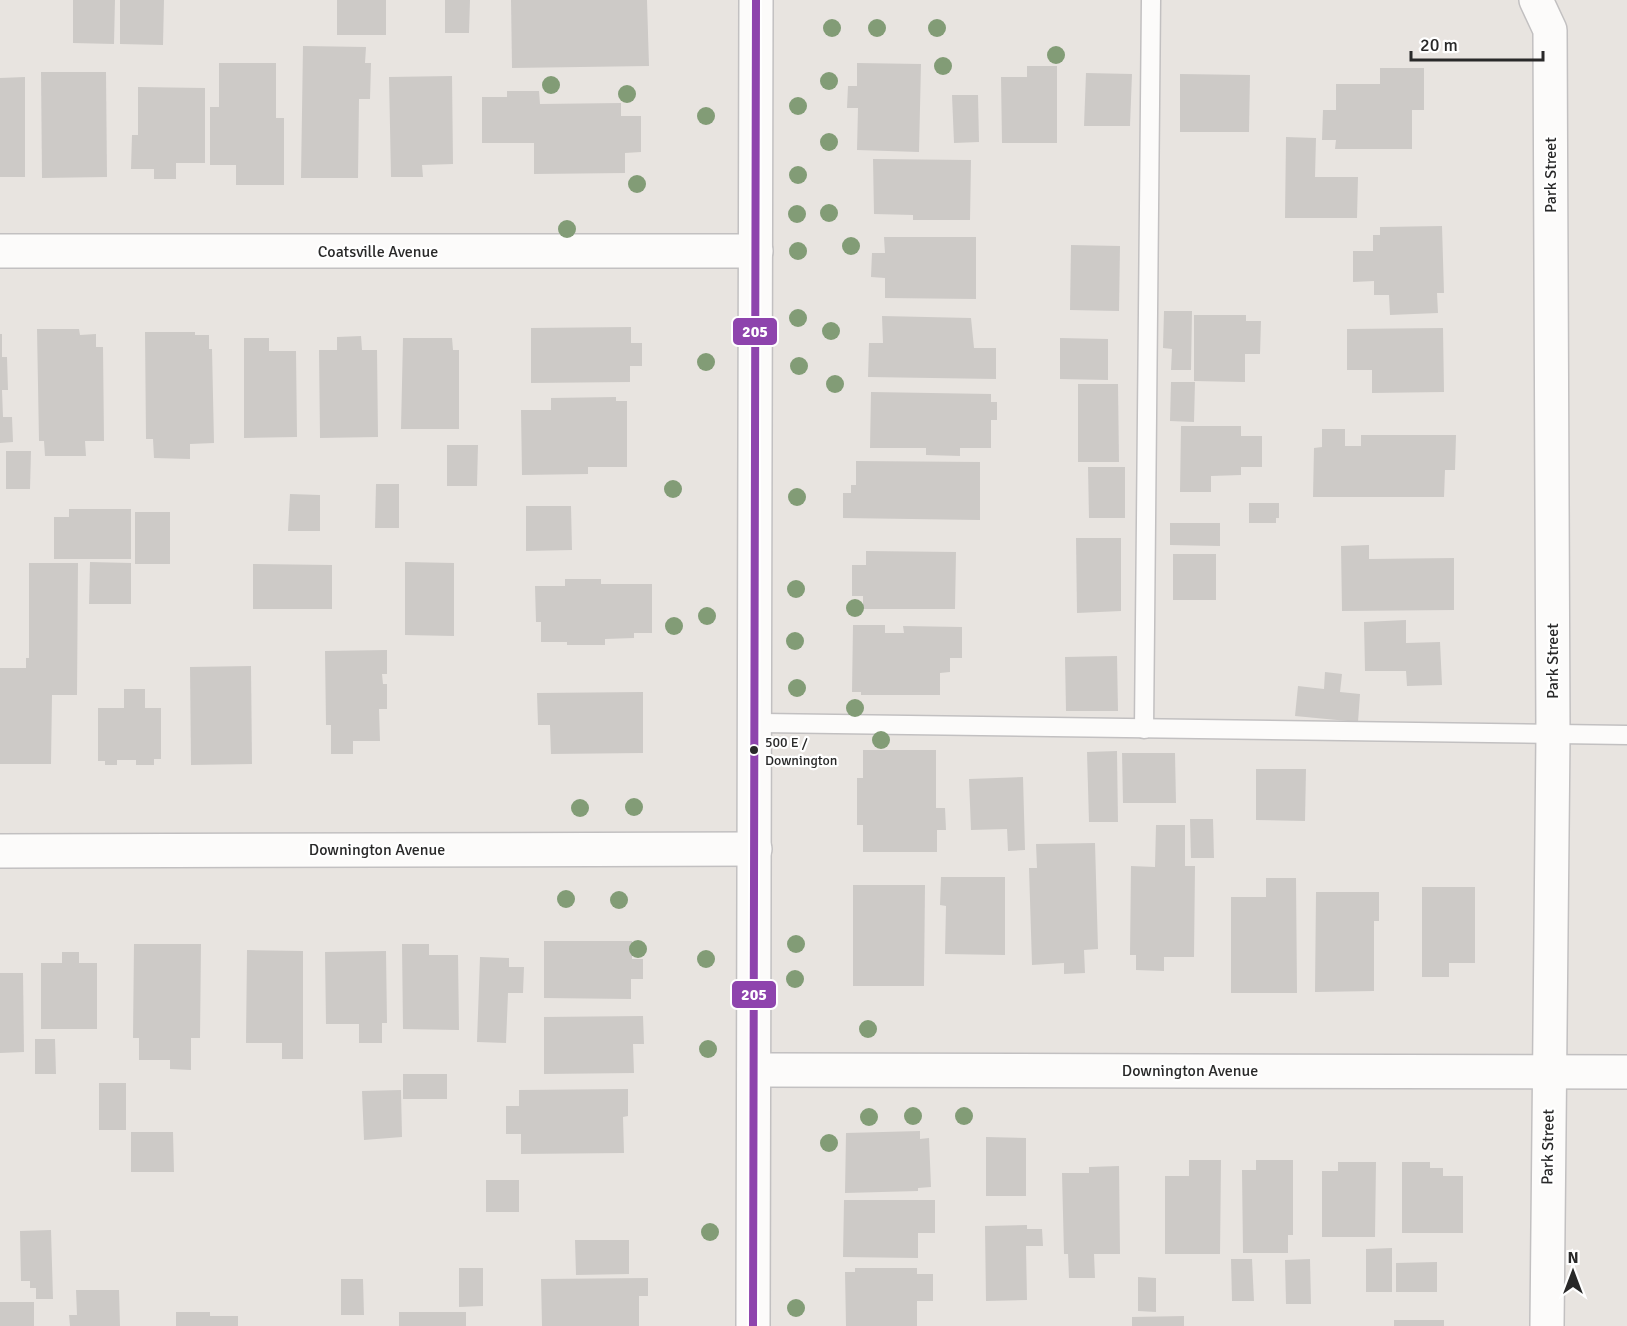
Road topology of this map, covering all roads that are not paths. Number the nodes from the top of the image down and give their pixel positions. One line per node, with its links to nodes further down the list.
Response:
1 (756, 0): 5 (street)
2 (1151, 0): 7 (lane)
3 (1536, 0): 8 (street, Park Street)
4 (0, 251): 5 (street, Coatsville Avenue)
5 (756, 251): 6 (street)
6 (754, 723): 7 (lane); 10 (street)
7 (1144, 729): 8 (lane)
8 (1553, 735): 9 (lane); 13 (street, Park Street)
9 (1627, 735)
10 (754, 849): 11 (street, Downington Avenue); 12 (street)
11 (0, 850)
12 (754, 1070): 13 (street, Downington Avenue); 15 (street)
13 (1549, 1071): 14 (street, Downington Avenue); 16 (street, Park Street)
14 (1627, 1072)
15 (753, 1326)
16 (1547, 1326)

